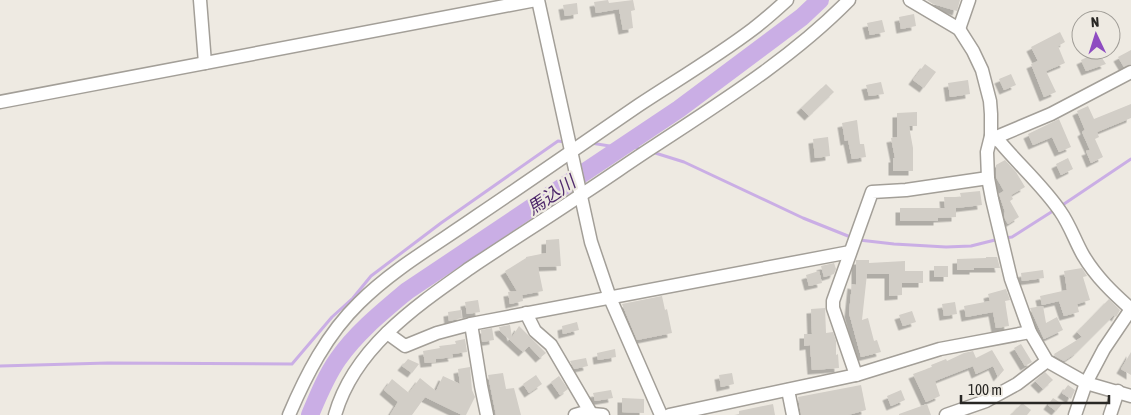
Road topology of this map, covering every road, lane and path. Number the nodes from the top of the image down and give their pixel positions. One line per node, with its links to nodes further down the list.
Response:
1 (200, 0): 8 (street)
2 (537, 0): 8 (street); 12 (street)
3 (787, 0): 12 (street)
4 (849, 0): 14 (street)
5 (910, 0): 7 (street)
6 (969, 0): 7 (street)
7 (959, 30): 11 (street)
8 (205, 63): 10 (street)
9 (1131, 72): 11 (street)
10 (0, 102)
11 (993, 137): 13 (street); 17 (street)
12 (571, 152): 14 (street); 28 (street)
13 (988, 178): 15 (street); 20 (street)
14 (580, 194): 16 (street); 21 (street)
15 (852, 249): 16 (street); 23 (street)
16 (610, 298): 18 (street); 34 (street)
17 (1131, 309): 24 (street)
18 (526, 314): 19 (street); 32 (street)
19 (471, 324): 21 (street); 30 (street)
20 (1030, 332): 22 (street); 23 (street)
21 (387, 333): 29 (street)
22 (1047, 361): 24 (street); 37 (street)
23 (856, 375): 25 (street)
24 (1086, 383): 26 (street); 38 (street)
25 (788, 390): 35 (street); 36 (street)
26 (1118, 391): 27 (street); 39 (street)
27 (1131, 396)
28 (289, 415)
29 (334, 415)
30 (487, 415)
31 (575, 415): 32 (street)
32 (592, 415): 33 (street)
33 (603, 415)
34 (661, 415)
35 (669, 415)
36 (793, 415)
37 (946, 415)
38 (1075, 415)
39 (1110, 415)

